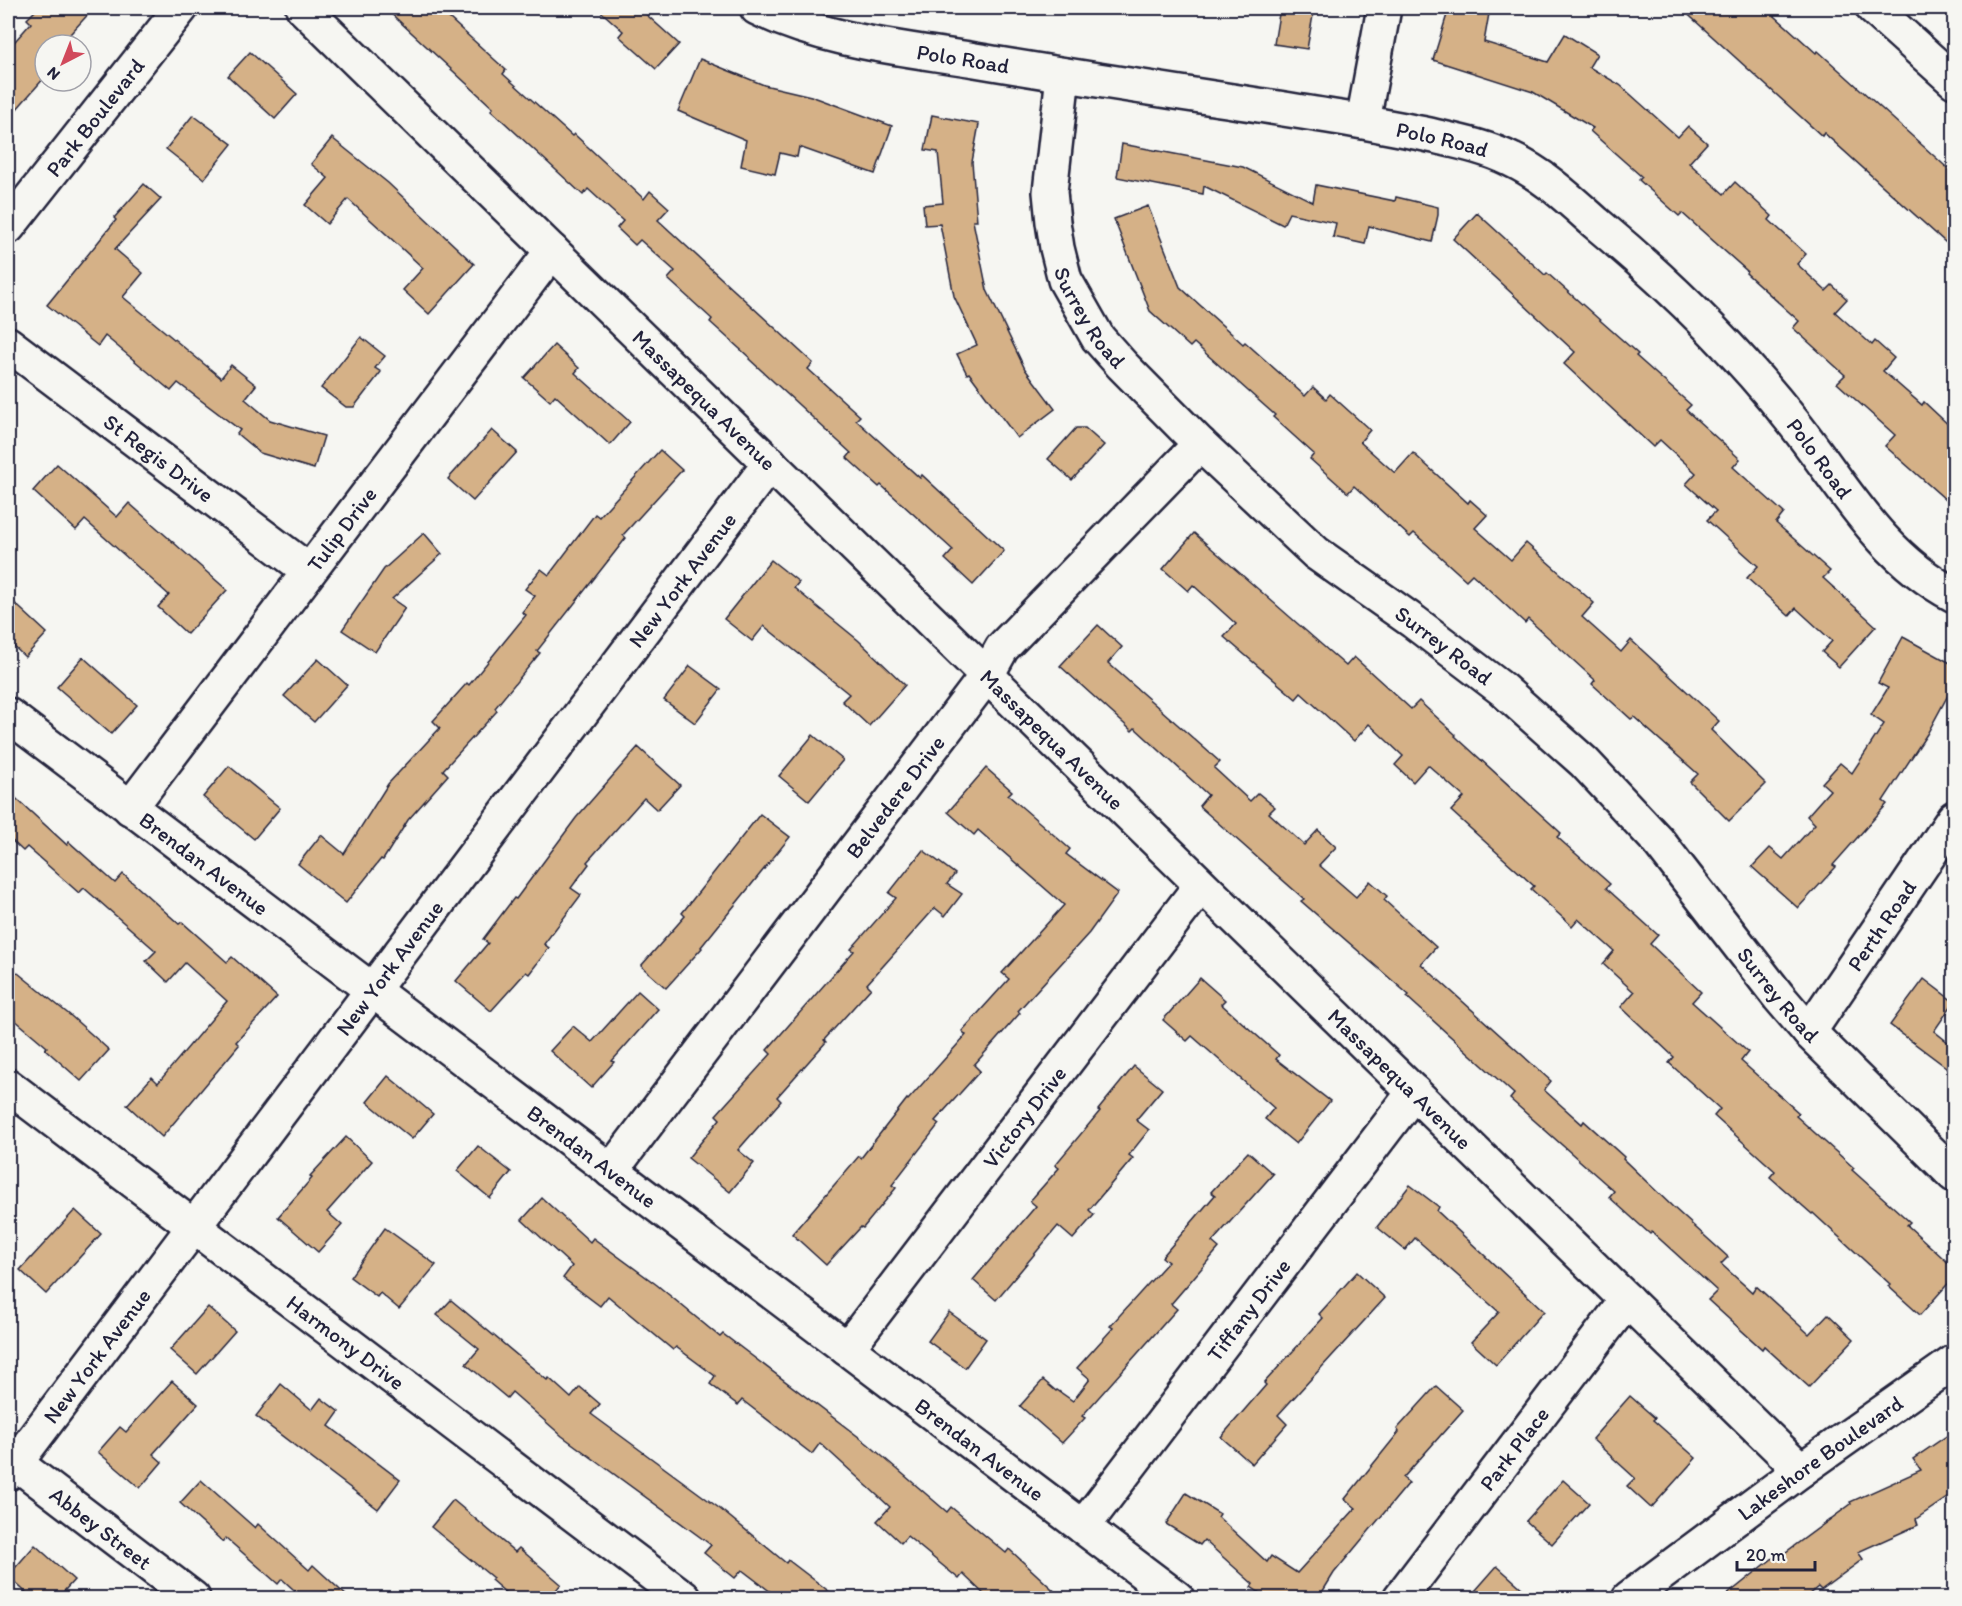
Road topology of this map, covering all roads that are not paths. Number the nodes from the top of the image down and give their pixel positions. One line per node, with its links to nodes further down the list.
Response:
1 (181, 8): 9 (street, Park Boulevard)
2 (303, 8): 10 (street, Massapequa Avenue)
3 (757, 8): 6 (street, Polo Road)
4 (1384, 8): 8 (street)
5 (1873, 8): 7 (street)
6 (1063, 75): 8 (street, Polo Road); 12 (street, Surrey Road)
7 (1954, 81)
8 (1363, 121): 15 (street, Polo Road)
9 (8, 227)
10 (552, 251): 13 (street, Massapequa Avenue); 14 (street, Tulip Drive)
11 (8, 344): 14 (street, St Regis Drive)
12 (1200, 444): 16 (street, Belvedere Drive); 22 (street, Surrey Road)
13 (770, 463): 16 (street, Massapequa Avenue); 21 (street, New York Avenue)
14 (309, 571): 18 (street, Tulip Drive)
15 (1954, 595)
16 (987, 675): 20 (street, Massapequa Avenue); 25 (street, Belvedere Drive)
17 (8, 715): 18 (street, Brendan Avenue)
18 (130, 808): 21 (street, Brendan Avenue)
19 (1954, 818): 22 (street, Perth Road)
20 (1201, 885): 24 (street, Massapequa Avenue); 29 (street, Victory Drive)
21 (372, 991): 25 (street, Brendan Avenue); 27 (street, New York Avenue)
22 (1809, 1032): 26 (street, Surrey Road)
23 (8, 1086): 27 (street, Harmony Drive)
24 (1414, 1092): 28 (street, Massapequa Avenue); 33 (street, Tiffany Drive)
25 (611, 1171): 29 (street, Brendan Avenue)
26 (1954, 1175)
27 (194, 1226): 31 (street, New York Avenue); 35 (street, Harmony Drive)
28 (1627, 1300): 32 (street, Massapequa Avenue); 37 (street, Park Place)
29 (847, 1349): 33 (street, Brendan Avenue)
30 (1954, 1362): 32 (street, Lakeshore Boulevard)
31 (10, 1465): 34 (street, Abbey Street)
32 (1801, 1470): 38 (street, Lakeshore Boulevard)
33 (1083, 1527): 36 (street, Brendan Avenue)
34 (193, 1599)
35 (684, 1599)
36 (1177, 1599)
37 (1400, 1599)
38 (1629, 1599)

